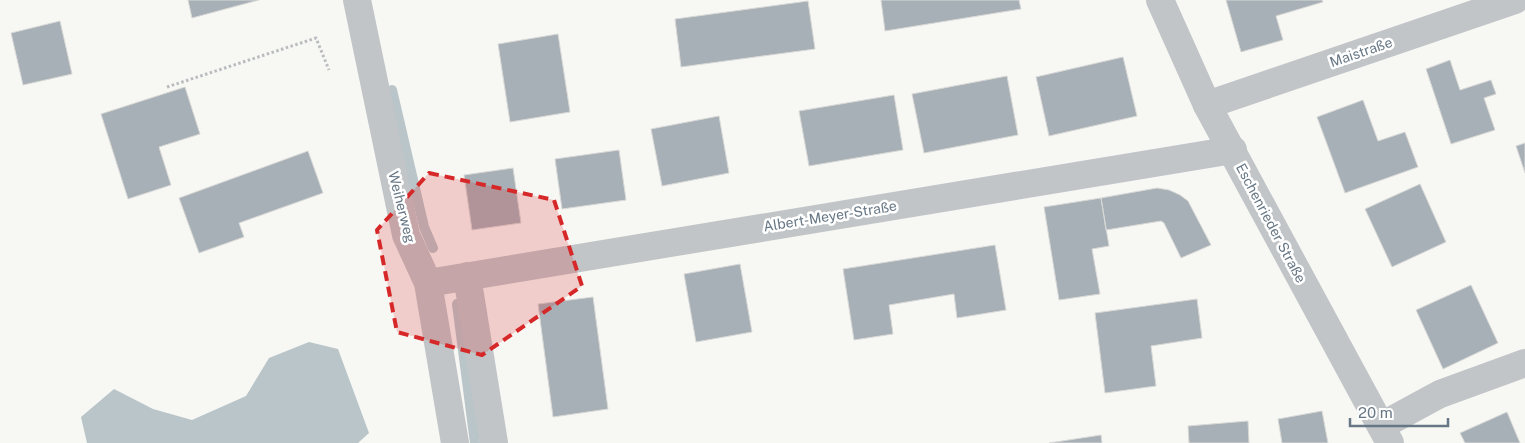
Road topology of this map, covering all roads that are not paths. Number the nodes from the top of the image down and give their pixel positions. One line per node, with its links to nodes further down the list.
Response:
1 (357, 0): 7 (street, Weiherweg)
2 (1160, 0): 4 (street, Eschenrieder Straße)
3 (1516, 0): 4 (street, Maistraße)
4 (1208, 104): 5 (street, Eschenrieder Straße)
5 (1233, 150): 6 (street, Albert-Meyer-Straße); 9 (street, Eschenrieder Straße)
6 (467, 276): 7 (street, Albert-Meyer-Straße); 11 (street)
7 (428, 283): 10 (street, Weiherweg)
8 (1525, 363): 9 (street)
9 (1385, 435)
10 (455, 443)
11 (494, 443)

